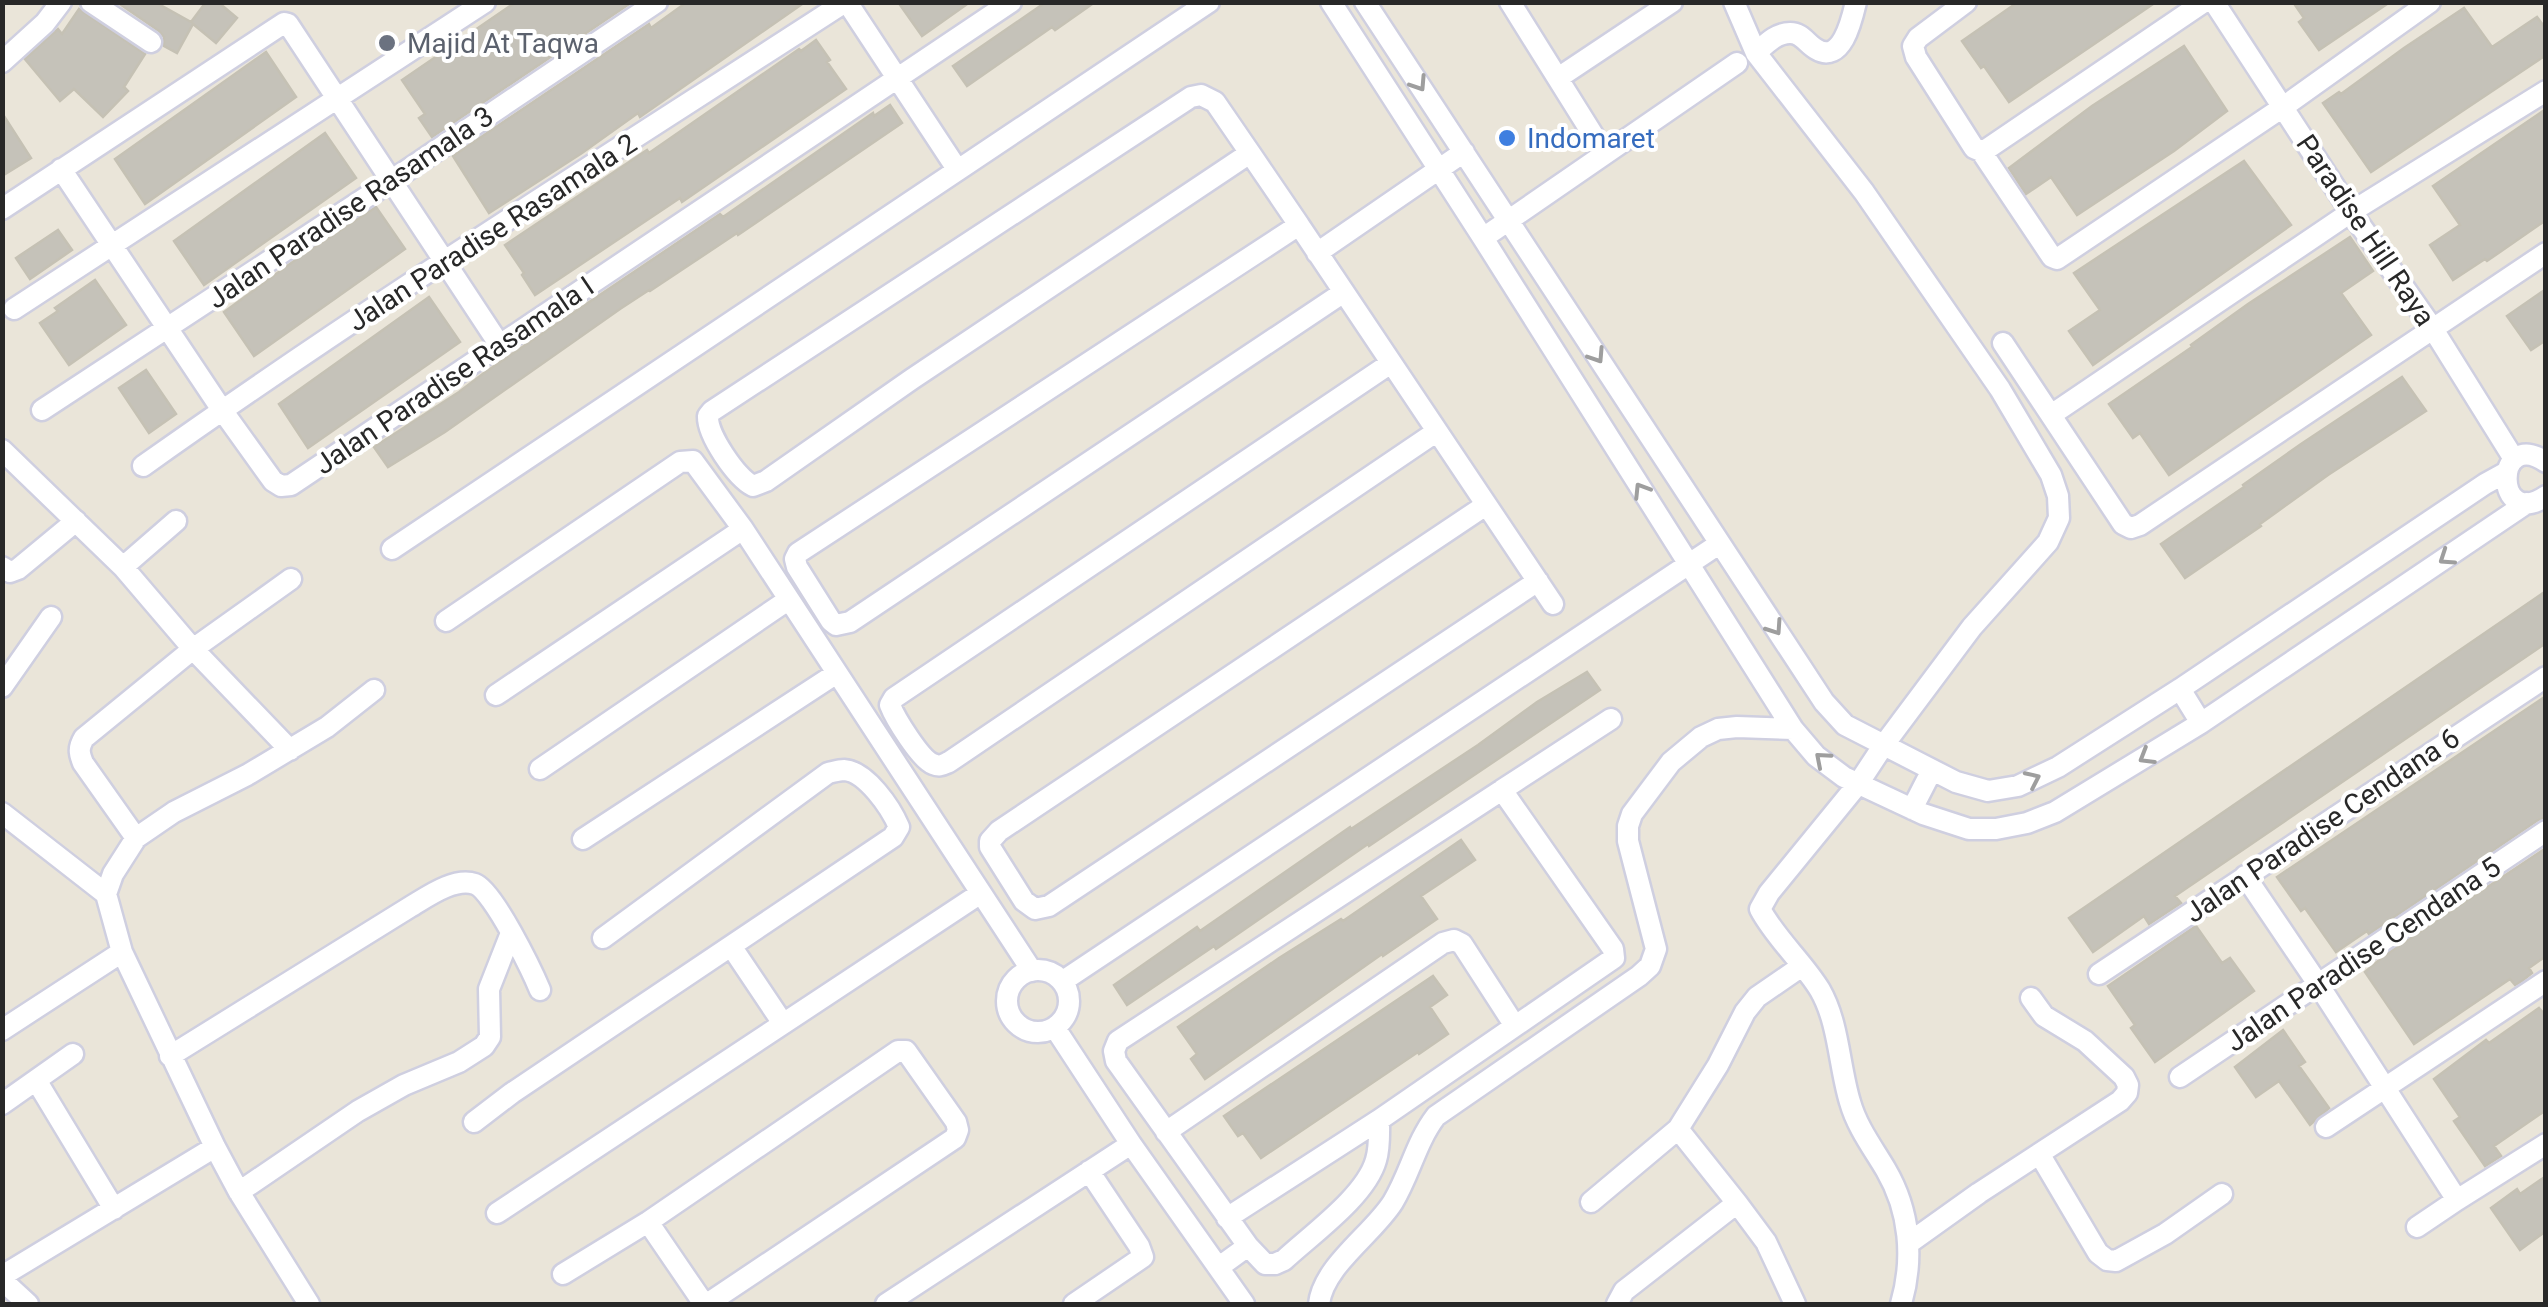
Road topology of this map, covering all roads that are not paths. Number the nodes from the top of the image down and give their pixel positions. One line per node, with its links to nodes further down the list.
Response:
1 (61, 2): 20 (street)
2 (91, 2): 18 (street)
3 (485, 2): 24 (street)
4 (657, 2): 33 (street, Jalan Paradise Rasamala 3)
5 (846, 2): 21 (street); 42 (street, Jalan Paradise Rasamala 2)
6 (1011, 2): 21 (street, Jalan Paradise Rasamala I)
7 (1209, 2): 30 (street)
8 (1331, 2): 32 (street)
9 (1365, 2): 27 (street, one-way to 27)
10 (1672, 2): 22 (street)
11 (1734, 2): 19 (street)
12 (1856, 2): 19 (street)
13 (1966, 2): 26 (street)
14 (2204, 2): 26 (street)
15 (2214, 2): 25 (street, Paradise Hill Raya)
16 (2430, 2): 25 (street)
17 (1514, 4): 22 (street)
18 (151, 42)
19 (1746, 58): 29 (street); 83 (street)
20 (2, 62)
21 (896, 78): 30 (street); 47 (street, Jalan Paradise Rasamala I)
22 (1558, 78): 29 (street)
23 (2546, 91): 35 (street)
24 (338, 100): 31 (street); 33 (street); 39 (street)
25 (2283, 107): 26 (street); 35 (street, Paradise Hill Raya)
26 (1981, 151)
27 (1464, 152): 32 (street); 36 (street)
28 (1250, 153): 28 (street); 37 (street)
29 (1605, 154): 36 (street)
30 (957, 168): 63 (street)
31 (61, 169): 34 (street); 39 (street, Jalan Paradise Rasamala I)
32 (1438, 170): 38 (street); 40 (street)
33 (391, 182): 42 (street); 45 (street, Jalan Paradise Rasamala 3)
34 (2, 210)
35 (2351, 212): 46 (street, Paradise Hill Raya); 52 (street)
36 (1509, 220): 38 (street); 62 (street, one-way to 62)
37 (1299, 225): 40 (street); 43 (street)
38 (1483, 238): 64 (street, one-way to 38)
39 (113, 245): 44 (street); 45 (street, Jalan Paradise Rasamala I)
40 (1317, 253): 43 (street)
41 (2546, 253): 46 (street)
42 (444, 262): 47 (street); 51 (street, Jalan Paradise Rasamala 2)
43 (1344, 292): 49 (street)
44 (14, 309)
45 (168, 328): 50 (street, Jalan Paradise Rasamala 3); 51 (street, Jalan Paradise Rasamala I)
46 (2433, 329): 52 (street); 55 (street, Paradise Hill Raya)
47 (499, 344): 51 (street, Jalan Paradise Rasamala I)
48 (2003, 344): 52 (street)
49 (1391, 363): 53 (street); 53 (street)
50 (42, 410)
51 (222, 410): 56 (street, Jalan Paradise Rasamala 2)
52 (2050, 415)
53 (1436, 432): 58 (street)
54 (2, 450): 59 (street)
55 (2529, 460): 57 (street, Paradise Hill Raya); 77 (street)
56 (143, 466)
57 (2536, 500): 81 (street, one-way to 81)
58 (1486, 505): 68 (street); 68 (street)
59 (76, 521): 65 (street); 66 (street)
60 (176, 521): 66 (street)
61 (743, 529): 69 (street); 72 (street); 79 (street)
62 (1719, 544): 64 (street); 83 (street, one-way to 83)
63 (392, 548)
64 (1688, 566): 82 (street); 104 (street)
65 (2, 567)
66 (123, 567): 73 (street)
67 (291, 578): 73 (street)
68 (1538, 582): 70 (street)
69 (788, 600): 74 (street); 85 (street)
70 (1553, 604)
71 (51, 617): 76 (street)
72 (446, 621)
73 (193, 648): 84 (street); 92 (street)
74 (837, 673): 93 (street); 95 (street)
75 (2546, 676): 94 (street, Jalan Paradise Cendana 6)
76 (2, 687)
77 (2180, 689): 81 (street); 86 (street, one-way to 77)
78 (374, 690): 84 (street)
79 (496, 695)
80 (1611, 718): 88 (street)
81 (2201, 723): 89 (street, one-way to 89)
82 (1793, 730): 87 (street, one-way to 82); 150 (street)
83 (1883, 746): 86 (street); 87 (street)
84 (290, 750): 92 (street)
85 (540, 769)
86 (1932, 770): 89 (street)
87 (1858, 784): 89 (street); 101 (street)
88 (1502, 790): 110 (street); 123 (street)
89 (1912, 809)
90 (2, 813): 96 (street)
91 (2546, 831): 106 (street, Jalan Paradise Cendana 5)
92 (136, 838): 96 (street)
93 (583, 839)
94 (2245, 876): 103 (street, Jalan Paradise Cendana 6); 106 (street)
95 (980, 893): 102 (street); 109 (street)
96 (106, 894): 100 (street)
97 (511, 933): 107 (street); 114 (street); 129 (street)
98 (603, 938): 99 (street)
99 (731, 946): 109 (street); 120 (street)
100 (122, 952): 112 (street); 114 (street)
101 (1802, 966): 122 (street); 139 (street)
102 (1032, 971): 104 (street); 111 (street)
103 (2099, 974)
104 (1063, 981): 111 (street)
105 (2546, 981): 117 (street)
106 (2318, 984): 115 (street, Jalan Paradise Cendana 5); 117 (street)
107 (540, 990)
108 (2031, 998): 127 (street)
109 (782, 1022): 135 (street)
110 (1515, 1026): 119 (street); 123 (street)
111 (1055, 1028): 124 (street)
112 (2, 1030)
113 (72, 1054): 116 (street)
114 (170, 1056): 126 (street)
115 (2180, 1077)
116 (36, 1080): 118 (street); 134 (street)
117 (2384, 1088): 121 (street); 131 (street)
118 (2, 1104)
119 (1379, 1120): 136 (street); 140 (street)
120 (474, 1122)
121 (2326, 1126)
122 (1678, 1129): 132 (street); 133 (street)
123 (1166, 1132): 136 (street)
124 (1131, 1144): 128 (street); 141 (street)
125 (2546, 1144): 131 (street)
126 (215, 1148): 129 (street); 134 (street)
127 (2040, 1155): 130 (street); 139 (street)
128 (1089, 1170): 147 (street); 148 (street)
129 (238, 1192): 145 (street)
130 (2222, 1194)
131 (2457, 1200): 138 (street)
132 (1591, 1202)
133 (1738, 1204): 151 (street); 152 (street)
134 (114, 1209): 143 (street)
135 (497, 1213)
136 (1227, 1218): 140 (street)
137 (648, 1222): 142 (street); 146 (street); 146 (street)
138 (2417, 1227)
139 (1909, 1243): 153 (street)
140 (1248, 1246): 141 (street)
141 (1218, 1266): 149 (street)
142 (562, 1274)
143 (2, 1278): 144 (street)
144 (28, 1304)
145 (308, 1304)
146 (706, 1304)
147 (886, 1304)
148 (1074, 1304)
149 (1244, 1304)
150 (1319, 1304)
151 (1617, 1304)
152 (1795, 1304)
153 (1901, 1304)

